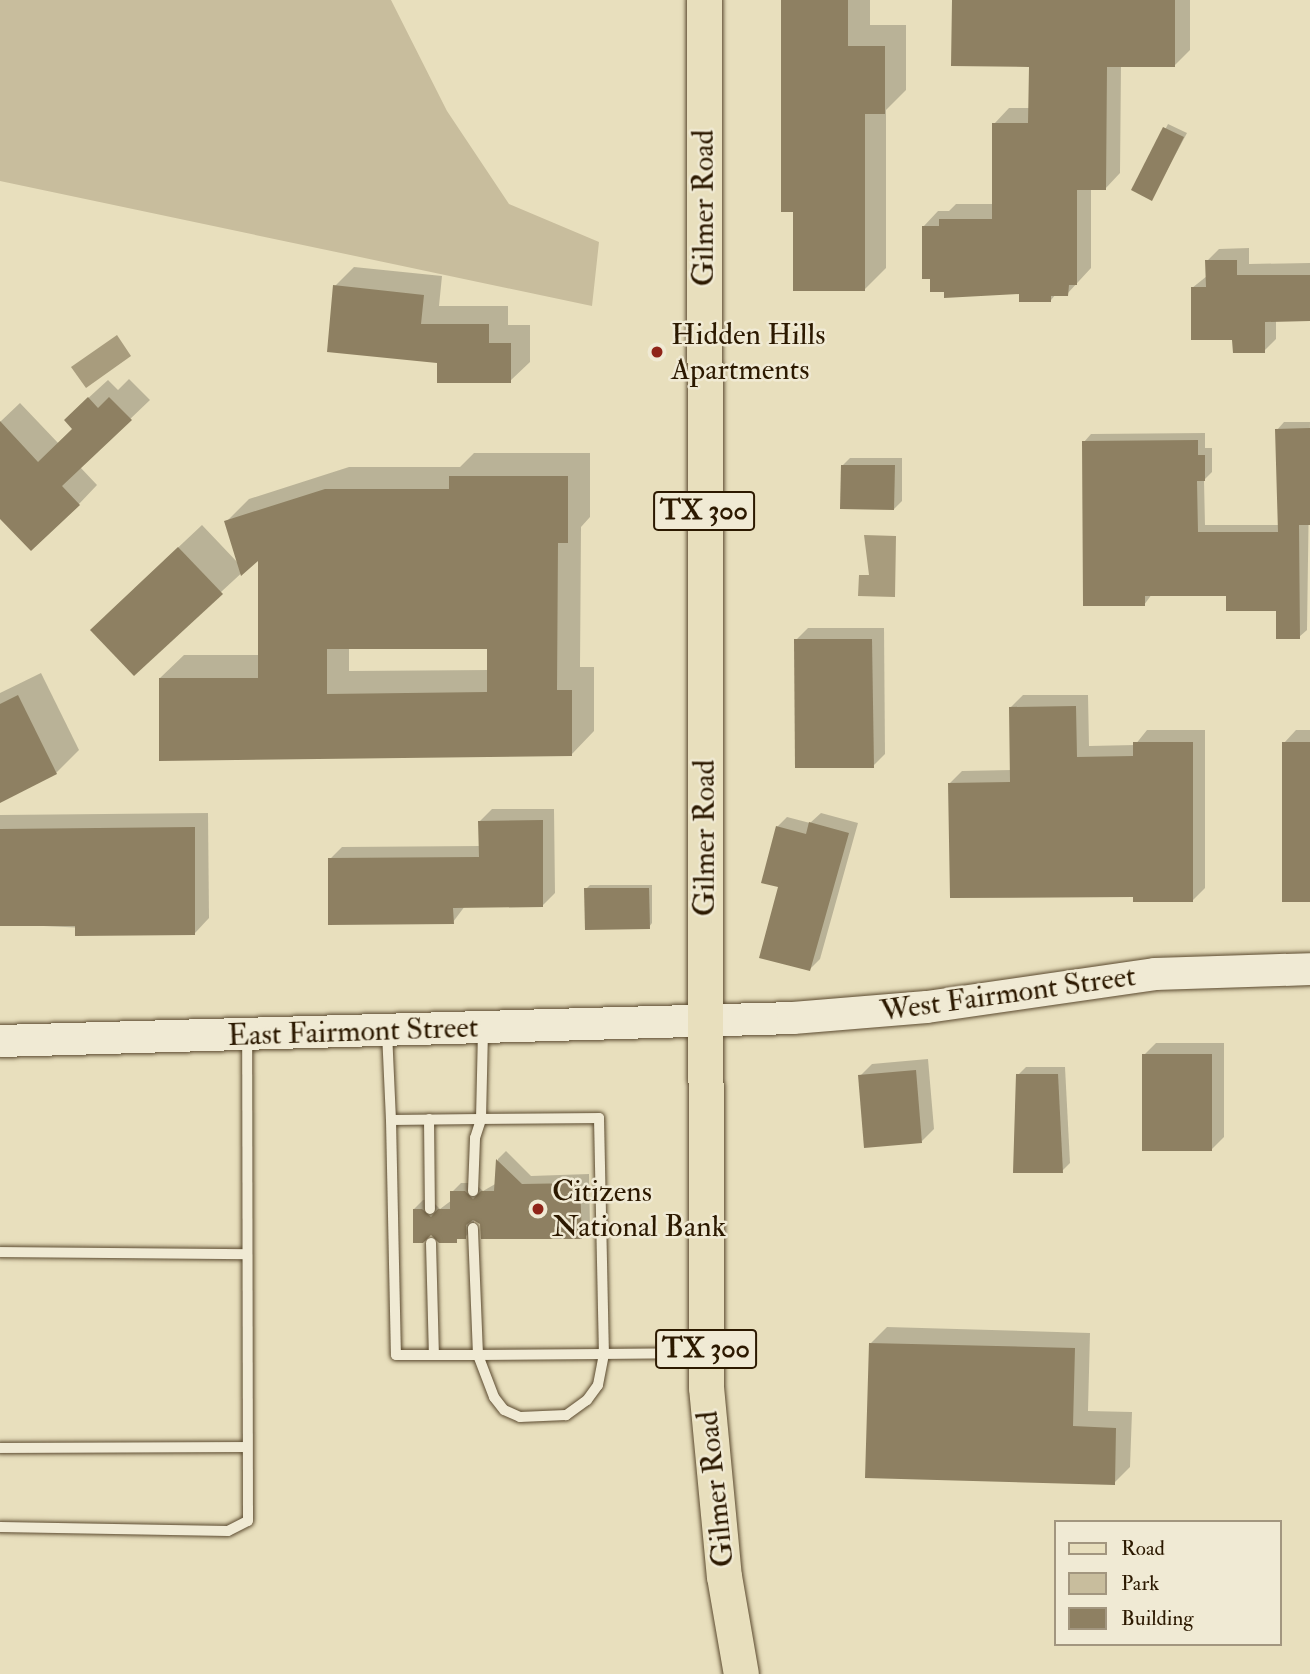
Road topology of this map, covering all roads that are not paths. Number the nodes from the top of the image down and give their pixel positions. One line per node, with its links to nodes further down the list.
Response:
1 (704, 0): 3 (main road, Gilmer Road / TX 300)
2 (1310, 969): 3 (street, West Fairmont Street)
3 (705, 1022): 4 (street, East Fairmont Street); 17 (main road, Gilmer Road / TX 300)
4 (483, 1028): 5 (street, East Fairmont Street); 9 (lane)
5 (387, 1031): 6 (street, East Fairmont Street); 10 (lane)
6 (247, 1035): 7 (street, East Fairmont Street); 16 (lane)
7 (0, 1041)
8 (429, 1119): 9 (lane); 10 (lane); 12 (lane)
9 (481, 1119): 11 (lane); 18 (lane)
10 (391, 1120): 19 (lane)
11 (473, 1191)
12 (430, 1209)
13 (473, 1227): 20 (lane)
14 (431, 1243): 19 (lane)
15 (0, 1252): 16 (lane)
16 (247, 1254): 21 (lane)
17 (706, 1353): 18 (lane); 24 (main road, Gilmer Road / TX 300)
18 (604, 1354): 20 (lane); 20 (lane)
19 (434, 1355): 20 (lane)
20 (478, 1355)
21 (247, 1447): 22 (lane); 23 (lane)
22 (0, 1448)
23 (0, 1527)
24 (741, 1674)

